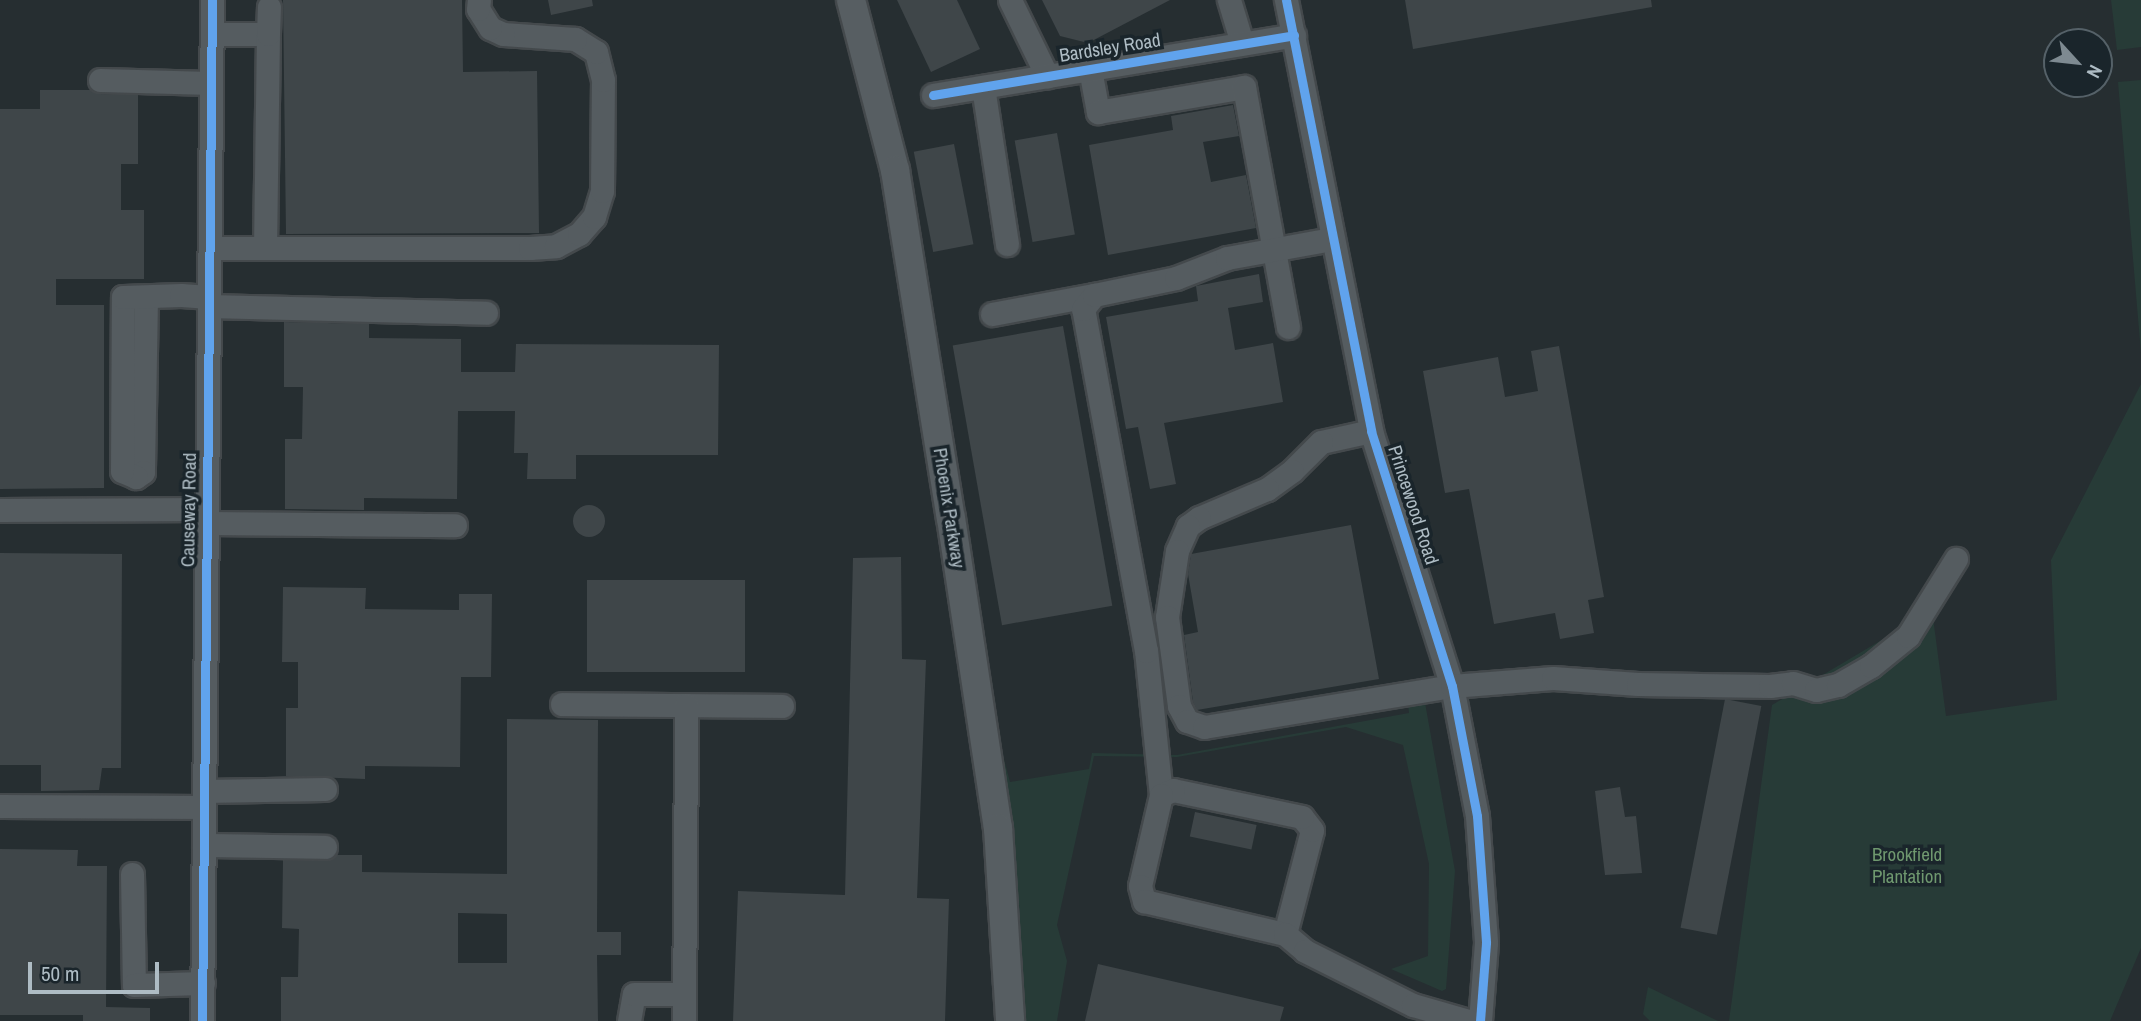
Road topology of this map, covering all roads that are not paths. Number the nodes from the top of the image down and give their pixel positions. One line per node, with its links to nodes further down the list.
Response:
1 (212, 0): 8 (street, Causeway Road)
2 (478, 0): 21 (street)
3 (851, 0): 52 (main road, Phoenix Parkway)
4 (1010, 0): 13 (street)
5 (1229, 0): 11 (street)
6 (1286, 0): 10 (street, Princewood Road)
7 (269, 8): 9 (street)
8 (212, 34): 9 (street); 15 (street, Causeway Road)
9 (268, 34): 21 (street)
10 (1294, 35): 11 (street, Bardsley Road); 18 (street, Princewood Road)
11 (1242, 43): 12 (street, Bardsley Road)
12 (1090, 69): 13 (street, Bardsley Road); 22 (street)
13 (1047, 76): 16 (street, Bardsley Road)
14 (100, 79): 15 (street)
15 (211, 83): 20 (street, Causeway Road)
16 (983, 87): 17 (street, Bardsley Road); 19 (street)
17 (933, 95)
18 (1332, 239): 22 (street); 29 (street, Princewood Road)
19 (1007, 244)
20 (210, 248): 21 (street); 25 (street, Causeway Road)
21 (265, 248)
22 (1273, 249): 23 (street); 28 (street)
23 (1094, 295): 27 (street); 39 (street)
24 (135, 297): 24 (street); 25 (street)
25 (209, 302): 26 (street); 31 (street, Causeway Road)
26 (486, 313)
27 (992, 314)
28 (1288, 327)
29 (1371, 431): 34 (street, Princewood Road); 34 (street)
30 (0, 510): 31 (street)
31 (206, 516): 32 (street); 40 (street, Causeway Road)
32 (454, 525)
33 (1956, 559): 34 (street)
34 (1452, 686): 54 (street, Princewood Road)
35 (562, 704): 36 (street)
36 (686, 705): 37 (street); 47 (street)
37 (782, 706)
38 (325, 789): 40 (street)
39 (1161, 795): 45 (street); 45 (street)
40 (204, 799): 41 (street); 42 (street, Causeway Road)
41 (0, 806)
42 (204, 845): 43 (street); 46 (street, Causeway Road)
43 (325, 847)
44 (132, 874): 46 (street)
45 (1285, 934): 48 (street)
46 (202, 983): 49 (street, Causeway Road)
47 (684, 994): 50 (street); 51 (street)
48 (1413, 1013): 53 (street)
49 (202, 1021)
50 (629, 1021)
51 (684, 1021)
52 (1010, 1021)
53 (1468, 1021)
54 (1480, 1021)

